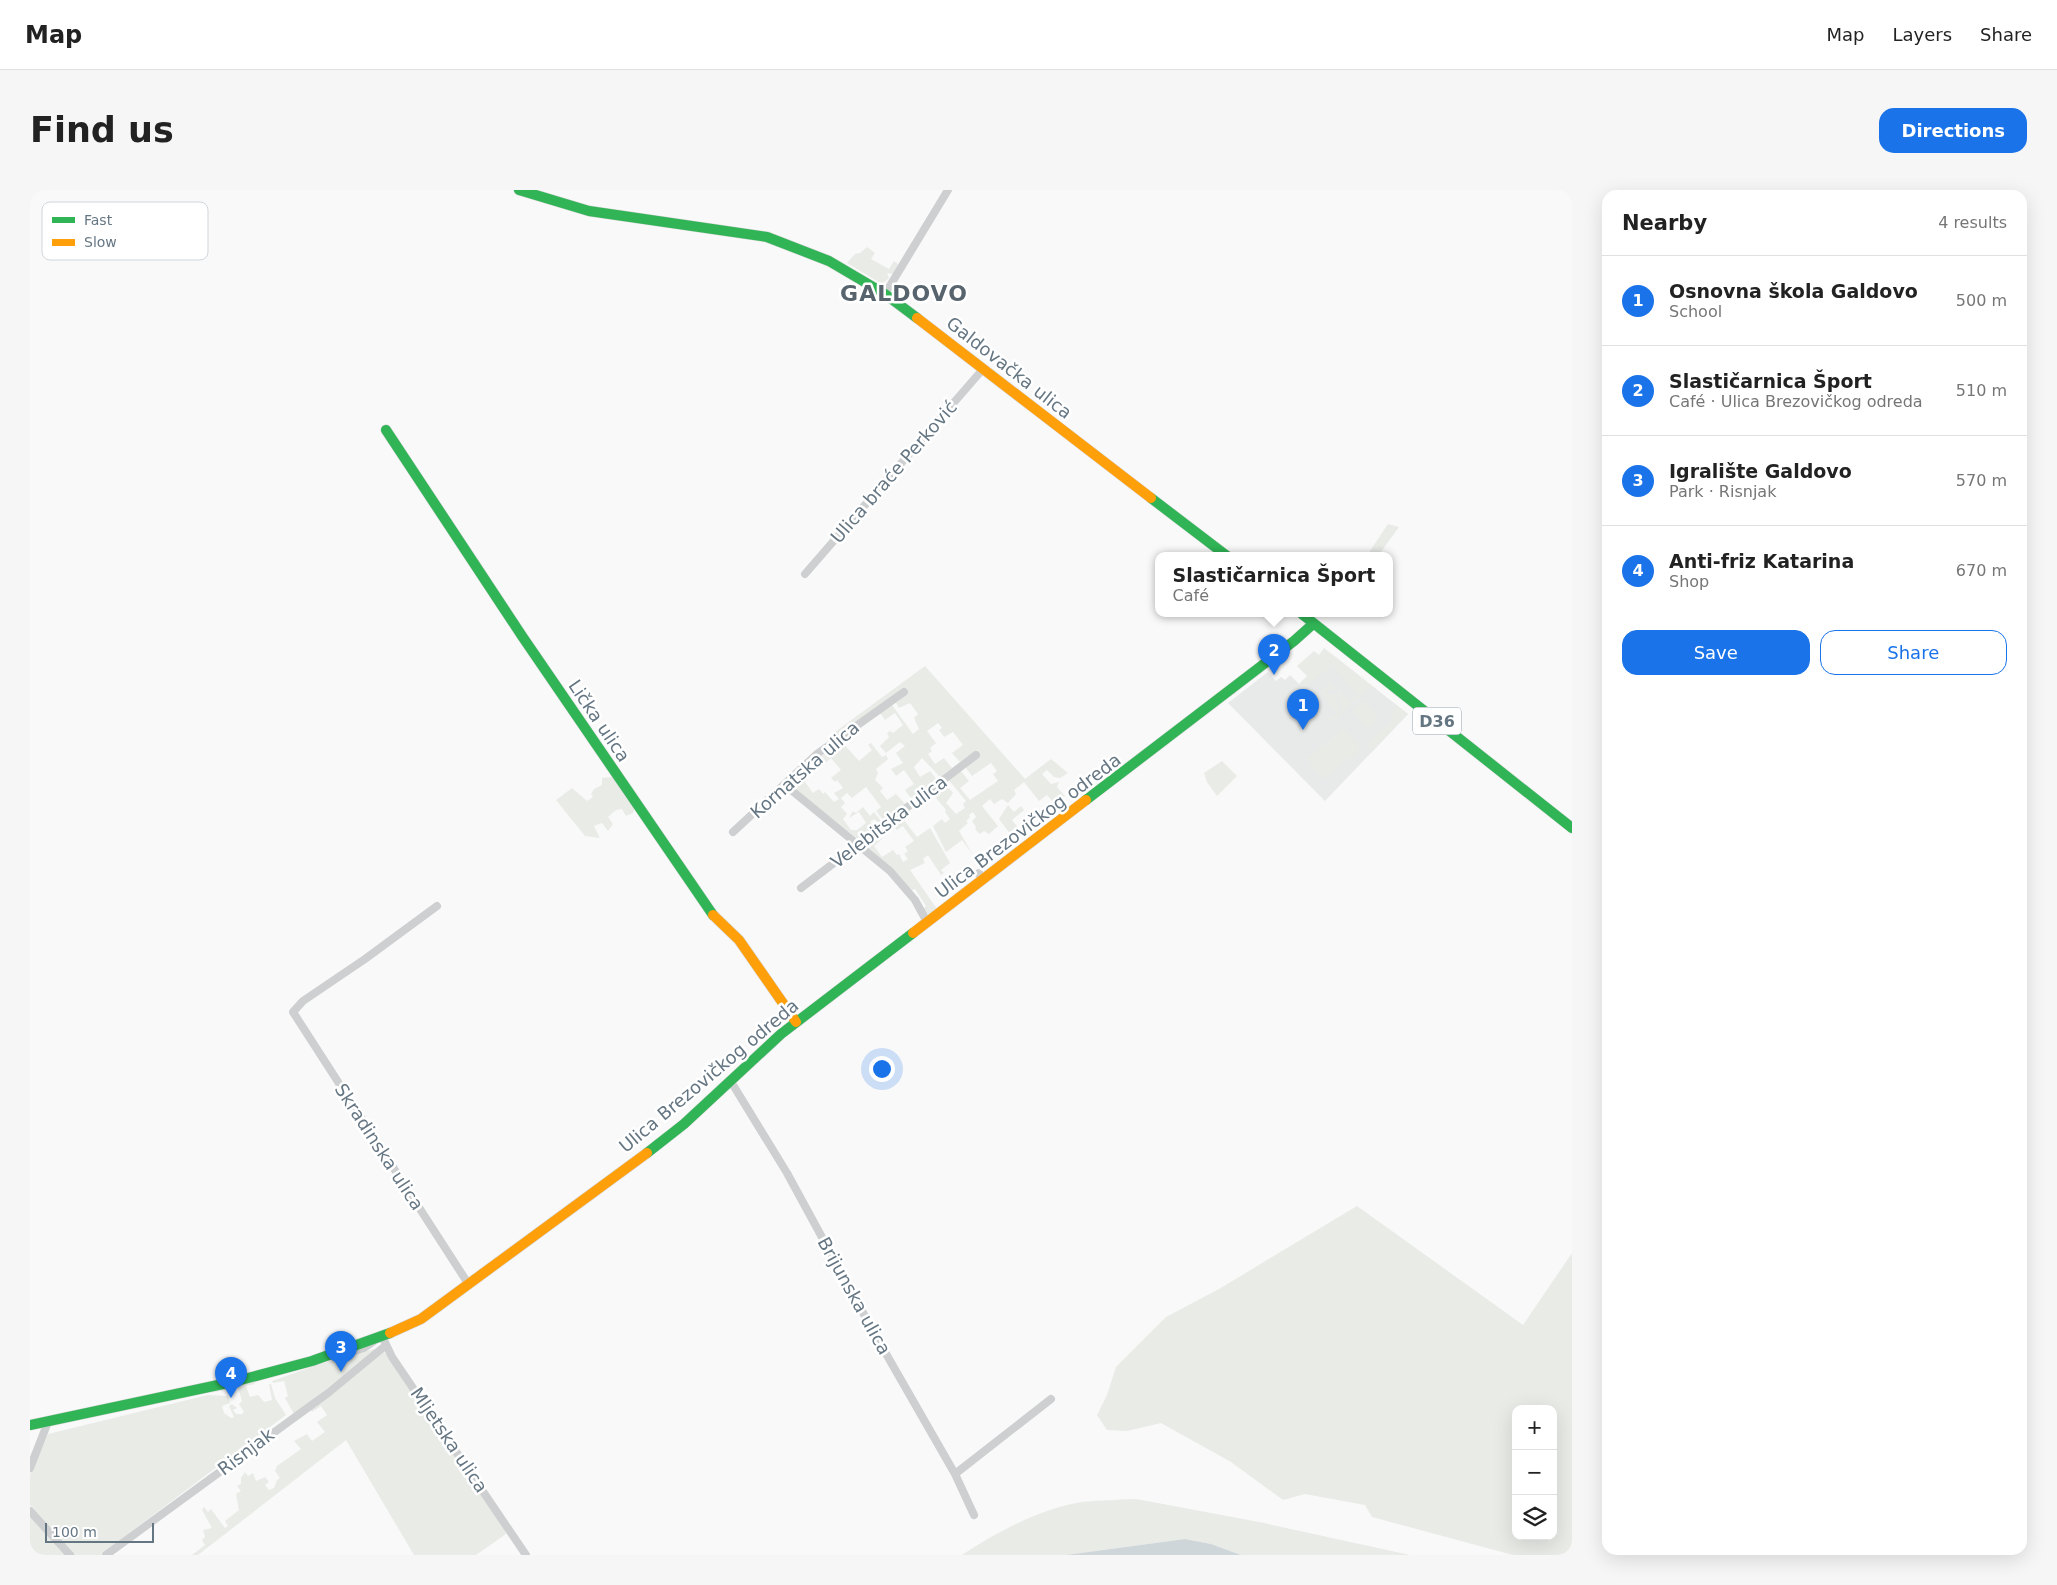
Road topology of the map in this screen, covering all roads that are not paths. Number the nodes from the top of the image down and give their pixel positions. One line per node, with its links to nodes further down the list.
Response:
1 (519, 190): 3 (main road, Galdovačka ulica)
2 (948, 190): 3 (street)
3 (885, 294): 4 (main road, Galdovačka ulica)
4 (984, 369): 6 (main road, Galdovačka ulica); 7 (street, Ulica braće Perković)
5 (386, 430): 19 (main road, Lička ulica)
6 (1222, 552)
7 (805, 574)
8 (1305, 617): 9 (main road, D36)
9 (1313, 624): 13 (main road, D36); 18 (main road, Ulica Brezovičkog odreda)
10 (904, 692): 12 (street, Kornatska ulica)
11 (976, 755): 15 (street, Velebitska ulica)
12 (785, 785): 14 (street, Kornatska ulica); 15 (street)
13 (1572, 828)
14 (733, 832)
15 (857, 845): 16 (street, Velebitska ulica); 18 (street)
16 (801, 888)
17 (437, 906): 21 (street, Skradinska ulica)
18 (927, 922): 19 (main road, Ulica Brezovičkog odreda)
19 (796, 1022): 20 (main road, Ulica Brezovičkog odreda)
20 (730, 1080): 21 (main road, Ulica Brezovičkog odreda); 27 (street, Brijunska ulica)
21 (469, 1285): 22 (main road, Ulica Brezovičkog odreda)
22 (381, 1340): 24 (main road, Ulica Brezovičkog odreda); 31 (street, Risnjak); 32 (street, Mljetska ulica)
23 (1051, 1399): 27 (street)
24 (48, 1422): 25 (main road, Ulica Brezovičkog odreda); 26 (street)
25 (30, 1425)
26 (30, 1468)
27 (955, 1474): 29 (street, Brijunska ulica)
28 (30, 1511): 30 (street)
29 (974, 1515)
30 (70, 1555)
31 (106, 1555)
32 (526, 1555)

